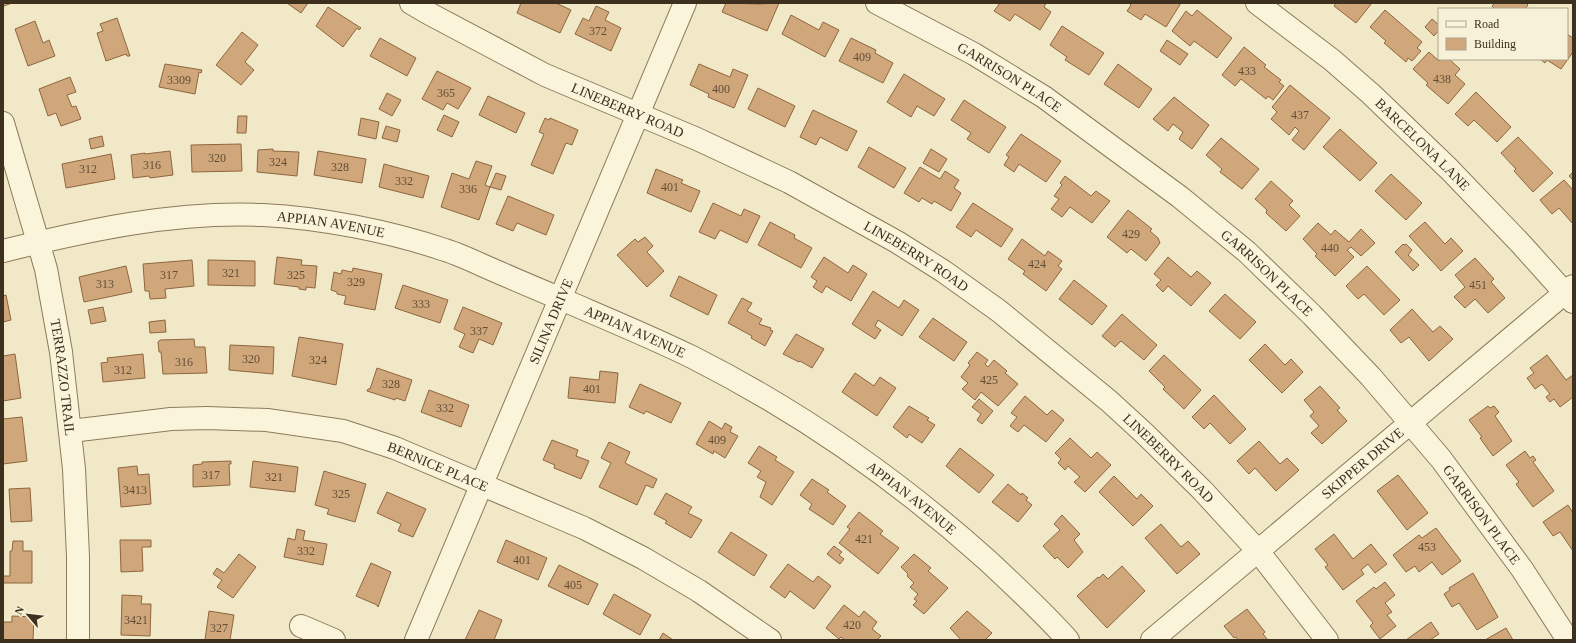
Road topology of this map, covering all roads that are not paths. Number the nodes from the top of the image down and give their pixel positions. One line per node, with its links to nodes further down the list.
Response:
1 (411, 3): 5 (street, LINEBERRY ROAD)
2 (684, 3): 5 (street, SILINA DRIVE)
3 (877, 3): 11 (street, GARRISON PLACE)
4 (1257, 3): 9 (street, BARCELONA LANE)
5 (638, 113): 10 (street, SILINA DRIVE); 14 (street, LINEBERRY ROAD)
6 (3, 123): 7 (street, TERRAZZO TRAIL)
7 (38, 242): 8 (street, APPIAN AVENUE); 10 (street, APPIAN AVENUE); 12 (street, TERRAZZO TRAIL)
8 (3, 251)
9 (1570, 294): 11 (street, SKIPPER DRIVE)
10 (559, 298): 13 (street, SILINA DRIVE); 20 (street, APPIAN AVENUE)
11 (1411, 423): 14 (street, SKIPPER DRIVE); 23 (street, GARRISON PLACE)
12 (70, 431): 13 (street, BERNICE PLACE); 16 (street, TERRAZZO TRAIL)
13 (482, 485): 18 (street, SILINA DRIVE); 19 (street, BERNICE PLACE)
14 (1258, 551): 21 (street, SKIPPER DRIVE); 22 (street, LINEBERRY ROAD)
15 (301, 626): 17 (street)
16 (78, 640)
17 (334, 640)
18 (416, 640)
19 (770, 640)
20 (1068, 640)
21 (1152, 640)
22 (1327, 640)
23 (1568, 640)

